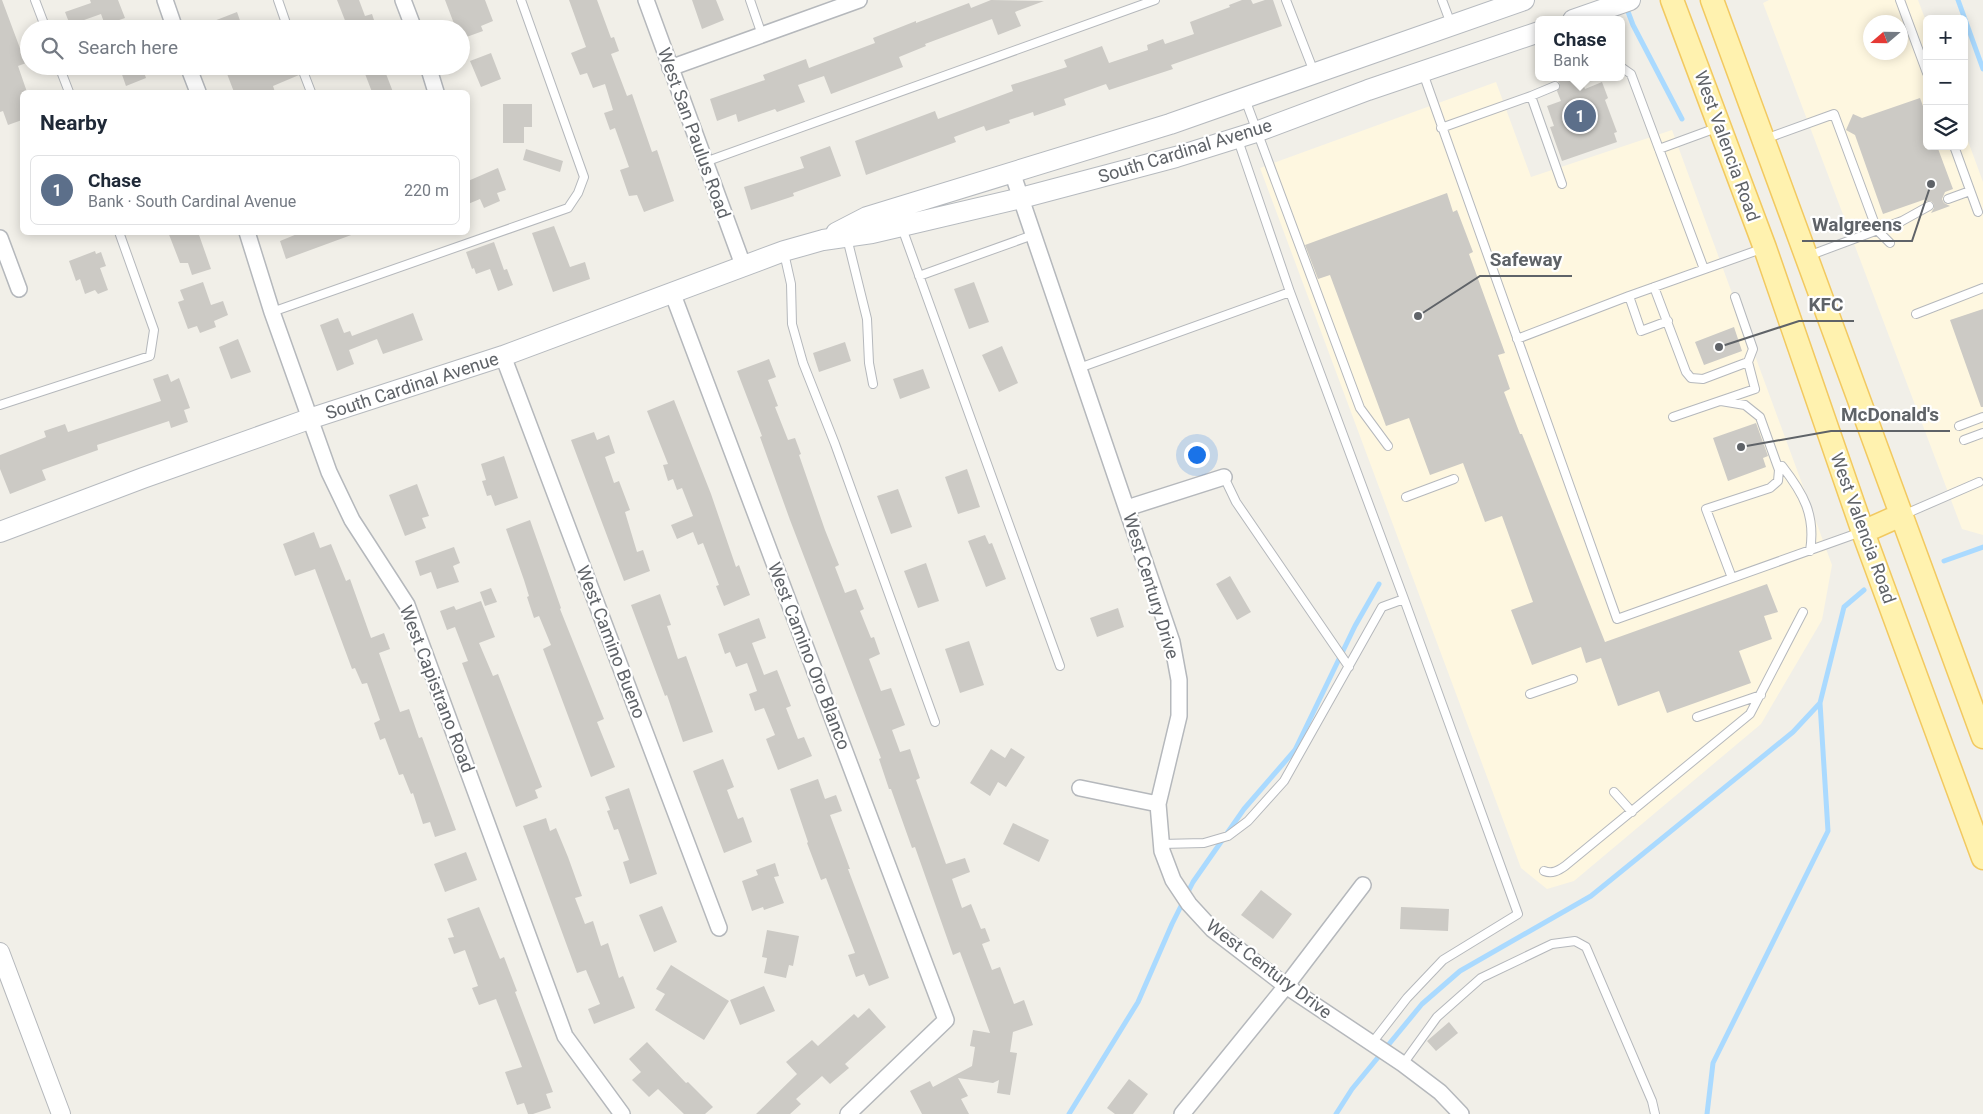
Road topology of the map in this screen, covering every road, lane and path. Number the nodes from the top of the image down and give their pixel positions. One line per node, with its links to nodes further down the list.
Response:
1 (35, 0): 18 (lane)
2 (165, 0): 19 (street)
3 (278, 0): 20 (lane)
4 (403, 0): 21 (street)
5 (520, 0): 77 (lane)
6 (646, 0): 26 (street, West San Paulus Road)
7 (750, 0): 24 (lane)
8 (856, 0): 24 (street)
9 (1155, 0): 47 (lane)
10 (1286, 0): 29 (lane)
11 (1442, 0): 22 (lane)
12 (1524, 0): 22 (main road, South Cardinal Avenue)
13 (1630, 0): 17 (main road)
14 (1672, 0): 41 (main road, West Valencia Road)
15 (1712, 0): 44 (main road, West Valencia Road)
16 (1900, 0): 25 (lane)
17 (1584, 16)
18 (43, 20)
19 (172, 20)
20 (285, 20)
21 (411, 20)
22 (1451, 26): 29 (main road, South Cardinal Avenue)
23 (1535, 33): 28 (main road, South Cardinal Avenue)
24 (762, 35): 26 (street)
25 (1923, 62)
26 (670, 68): 47 (street, West San Paulus Road)
27 (1625, 70): 45 (lane)
28 (1422, 72): 42 (lane); 43 (main road, South Cardinal Avenue)
29 (1314, 74): 40 (main road, South Cardinal Avenue)
30 (62, 75): 35 (lane)
31 (191, 75): 36 (street)
32 (304, 75): 37 (lane)
33 (431, 75): 38 (street)
34 (1554, 86): 39 (lane)
35 (67, 90)
36 (197, 90)
37 (309, 90)
38 (435, 90)
39 (1531, 96): 42 (lane); 49 (lane)
40 (1244, 99): 43 (lane); 48 (main road, South Cardinal Avenue)
41 (1720, 127): 45 (lane); 64 (main road, West Valencia Road)
42 (1441, 128): 80 (lane)
43 (1246, 135): 51 (main road, South Cardinal Avenue); 74 (lane); 93 (lane)
44 (1764, 140): 56 (lane); 66 (main road, West Valencia Road)
45 (1659, 149): 68 (lane)
46 (1955, 150): 50 (lane)
47 (705, 162): 67 (street, West San Paulus Road)
48 (1012, 172): 51 (street, West Century Drive); 62 (main road, South Cardinal Avenue)
49 (1562, 184)
50 (1970, 191): 52 (lane); 54 (lane)
51 (1021, 198): 55 (main road, South Cardinal Avenue); 59 (street, West Century Drive)
52 (1948, 199)
53 (1929, 206): 56 (lane)
54 (1978, 212)
55 (902, 226): 60 (main road, South Cardinal Avenue); 69 (lane)
56 (1877, 230): 63 (lane); 66 (lane)
57 (120, 235): 86 (lane)
58 (248, 235): 77 (street, West Capistrano Road)
59 (1033, 235): 69 (lane); 83 (street, West Century Drive)
60 (846, 236): 62 (main road, South Cardinal Avenue); 84 (lane)
61 (0, 238): 72 (street)
62 (824, 240): 65 (main road, South Cardinal Avenue)
63 (1890, 243)
64 (1765, 248): 68 (lane); 102 (main road, West Valencia Road)
65 (784, 251): 67 (main road, South Cardinal Avenue); 113 (lane)
66 (1806, 257): 100 (main road, West Valencia Road)
67 (744, 265): 73 (main road, South Cardinal Avenue)
68 (1704, 269): 70 (lane)
69 (919, 276): 107 (lane)
70 (1654, 287): 75 (lane); 79 (lane)
71 (1983, 288): 78 (lane)
72 (19, 289)
73 (672, 292): 81 (main road, South Cardinal Avenue); 130 (street, West Camino Oro Blanco)
74 (1290, 292): 83 (lane); 105 (lane)
75 (1629, 296): 79 (lane); 80 (lane)
76 (1735, 297): 82 (lane)
77 (272, 312): 89 (street, West Capistrano Road)
78 (1916, 314)
79 (1668, 321): 82 (lane)
80 (1517, 339): 104 (lane)
81 (503, 356): 89 (main road, South Cardinal Avenue); 123 (street, West Camino Bueno)
82 (1748, 362): 85 (lane)
83 (1079, 368): 99 (street, West Century Drive)
84 (873, 384)
85 (1721, 401): 87 (lane); 104 (lane)
86 (0, 405)
87 (1673, 417)
88 (1983, 417): 90 (lane)
89 (309, 419): 101 (main road, South Cardinal Avenue); 129 (street, West Capistrano Road)
90 (1959, 426)
91 (1983, 433): 92 (lane)
92 (1964, 440)
93 (1388, 446)
94 (1782, 466): 103 (lane)
95 (1224, 477): 99 (street); 108 (lane)
96 (1454, 479): 98 (lane)
97 (1979, 482): 100 (lane)
98 (1406, 497)
99 (1127, 508): 117 (street, West Century Drive)
100 (1901, 515): 102 (main road); 114 (main road, West Valencia Road)
101 (0, 532)
102 (1863, 532): 103 (lane); 120 (main road, West Valencia Road)
103 (1810, 550): 104 (lane)
104 (1732, 578)
105 (1404, 599): 108 (lane); 126 (lane)
106 (1803, 612): 111 (lane)
107 (1060, 666)
108 (1349, 667): 119 (lane)
109 (1573, 679): 110 (lane)
110 (1530, 694)
111 (1761, 695): 112 (lane); 118 (lane)
112 (1697, 717)
113 (935, 722)
114 (1983, 737)
115 (1080, 788): 117 (street)
116 (1614, 792): 118 (lane)
117 (1158, 804): 119 (street, West Century Drive)
118 (1632, 812): 121 (lane)
119 (1161, 844): 125 (street, West Century Drive)
120 (1983, 858)
121 (1544, 871)
122 (1363, 885): 125 (street)
123 (719, 928)
124 (0, 952): 128 (street)
125 (1286, 986): 126 (street, West Century Drive); 131 (street)
126 (1372, 1043): 127 (street, West Century Drive)
127 (1403, 1064): 132 (street, West Century Drive); 133 (lane)
128 (61, 1114)
129 (622, 1114)
130 (848, 1114)
131 (1182, 1114)
132 (1461, 1114)
133 (1655, 1114)

